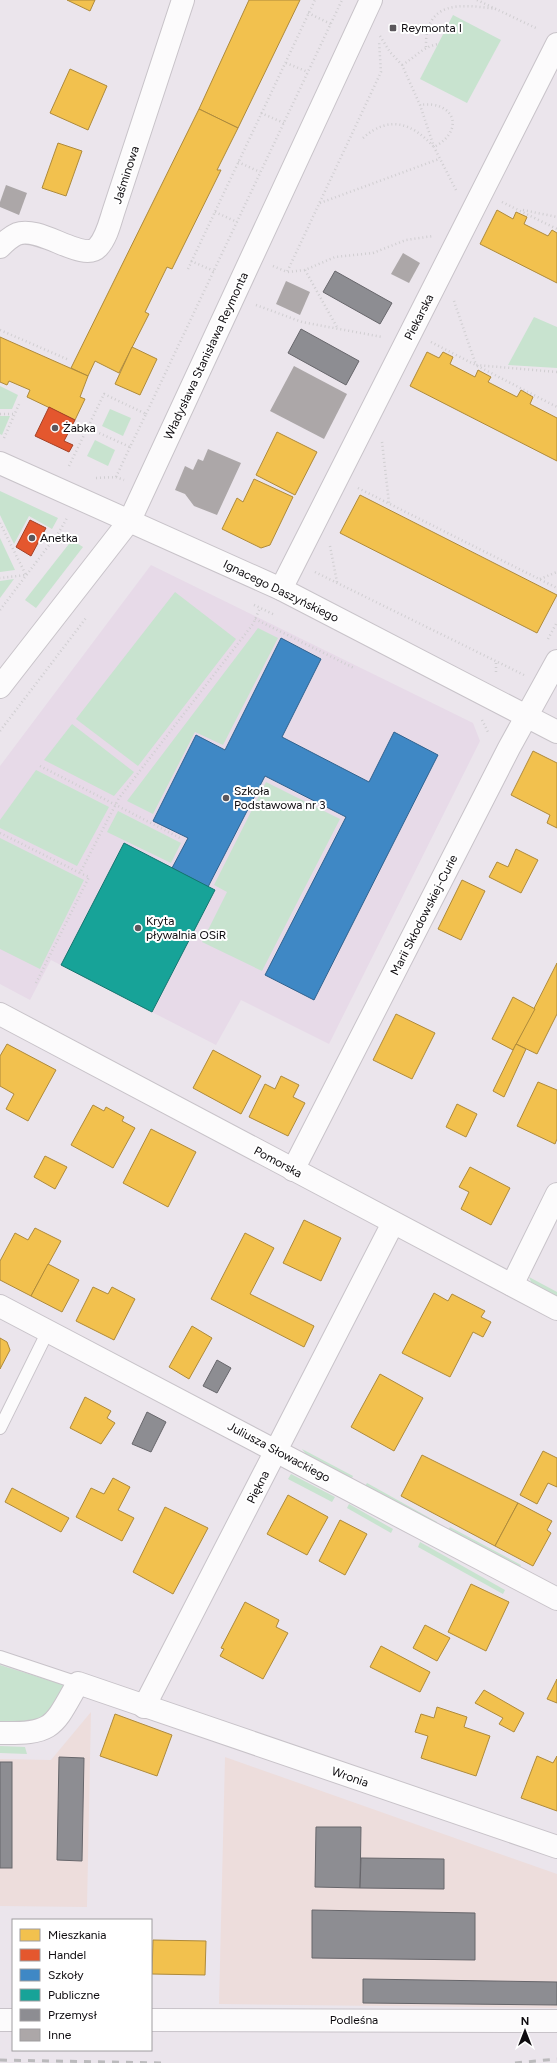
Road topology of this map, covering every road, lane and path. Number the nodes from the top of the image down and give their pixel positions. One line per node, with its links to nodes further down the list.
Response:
1 (183, 0): 32 (street, Jaśminowa)
2 (315, 0): 7 (path)
3 (342, 0): 8 (path)
4 (371, 0): 62 (street, Władysława Stanisława Reymonta)
5 (477, 0): 6 (path)
6 (496, 9): 9 (path); 11 (path)
7 (308, 13): 8 (path); 12 (path)
8 (331, 24): 14 (path)
9 (550, 38): 27 (street, Piekarska)
10 (438, 44): 11 (path)
11 (426, 46): 13 (path)
12 (286, 62): 14 (path); 16 (path)
13 (402, 65): 15 (path); 24 (path)
14 (308, 72): 17 (path)
15 (420, 105): 19 (path); 19 (path)
16 (261, 113): 17 (path); 21 (path)
17 (284, 123): 22 (path)
18 (364, 138): 19 (path)
19 (434, 147): 20 (path)
20 (439, 159): 24 (path); 27 (path)
21 (238, 162): 22 (path); 26 (path)
22 (260, 172): 29 (path)
23 (500, 202): 25 (path)
24 (319, 203): 38 (path)
25 (518, 210): 28 (path); 30 (path)
26 (215, 212): 29 (path); 33 (path)
27 (472, 212): 31 (street, Piekarska)
28 (557, 217)
29 (237, 222): 36 (path)
30 (557, 229)
31 (462, 232): 35 (path); 68 (street, Piekarska)
32 (0, 247)
33 (191, 260): 34 (path); 36 (path)
34 (188, 269)
35 (305, 270): 38 (path); 41 (path)
36 (214, 271): 52 (path)
37 (269, 272): 38 (path)
38 (287, 272)
39 (452, 296): 46 (path)
40 (257, 298): 41 (path)
41 (338, 329): 43 (path)
42 (0, 330): 45 (path)
43 (385, 338)
44 (427, 340): 46 (path)
45 (69, 360)
46 (476, 366): 47 (path); 49 (path)
47 (557, 372)
48 (20, 402): 51 (path)
49 (557, 407)
50 (0, 414): 51 (path)
51 (14, 414): 55 (path)
52 (146, 414): 53 (path); 56 (path)
53 (88, 428): 56 (path); 58 (path)
54 (382, 437): 63 (path)
55 (4, 438)
56 (130, 448): 59 (path)
57 (0, 463): 65 (street, Ignacego Daszyńskiego)
58 (69, 466)
59 (116, 477): 60 (path); 62 (path)
60 (97, 479)
61 (354, 486): 63 (path)
62 (144, 489): 65 (street, Władysława Stanisława Reymonta)
63 (389, 503): 72 (path)
64 (68, 518): 70 (path)
65 (130, 520): 75 (street, Ignacego Daszyńskiego); 83 (street, Władysława Stanisława Reymonta)
66 (0, 523): 70 (path)
67 (329, 544): 73 (path)
68 (295, 561): 73 (path); 75 (street, Piekarska)
69 (557, 572): 72 (path)
70 (26, 575): 71 (path); 77 (path)
71 (0, 578)
72 (540, 580): 74 (path)
73 (337, 582): 82 (path)
74 (557, 588)
75 (281, 589): 84 (street, Ignacego Daszyńskiego)
76 (260, 608): 79 (path)
77 (0, 610)
78 (91, 612): 85 (path)
79 (255, 619): 81 (path); 88 (path)
80 (557, 660): 84 (street, Marii Skłodowskiej-Curie)
81 (354, 668)
82 (528, 677)
83 (0, 687)
84 (527, 717): 86 (street, Ignacego Daszyńskiego); 94 (street, Marii Skłodowskiej-Curie)
85 (0, 731)
86 (557, 732)
87 (40, 766): 88 (path)
88 (116, 804): 90 (path); 91 (path)
89 (0, 833): 91 (path)
90 (182, 838)
91 (80, 873): 92 (path)
92 (36, 983)
93 (0, 1014): 94 (street, Pomorska)
94 (293, 1170): 96 (street, Pomorska)
95 (557, 1194): 97 (street)
96 (393, 1223): 97 (street, Pomorska); 102 (street, Piękna)
97 (512, 1285): 99 (street, Pomorska)
98 (0, 1306): 100 (street, Juliusza Słowackiego)
99 (557, 1309)
100 (48, 1331): 101 (lane); 102 (street, Juliusza Słowackiego)
101 (0, 1428)
102 (277, 1451): 103 (street, Juliusza Słowackiego); 106 (street, Piękna)
103 (557, 1599)
104 (0, 1657): 105 (lane)
105 (78, 1683): 106 (street, Wronia); 107 (street)
106 (144, 1707): 108 (street, Wronia)
107 (0, 1733)
108 (557, 1847)
109 (0, 2020): 110 (street)
110 (12, 2020)
111 (152, 2020): 112 (street, Podleśna)
112 (557, 2021)

